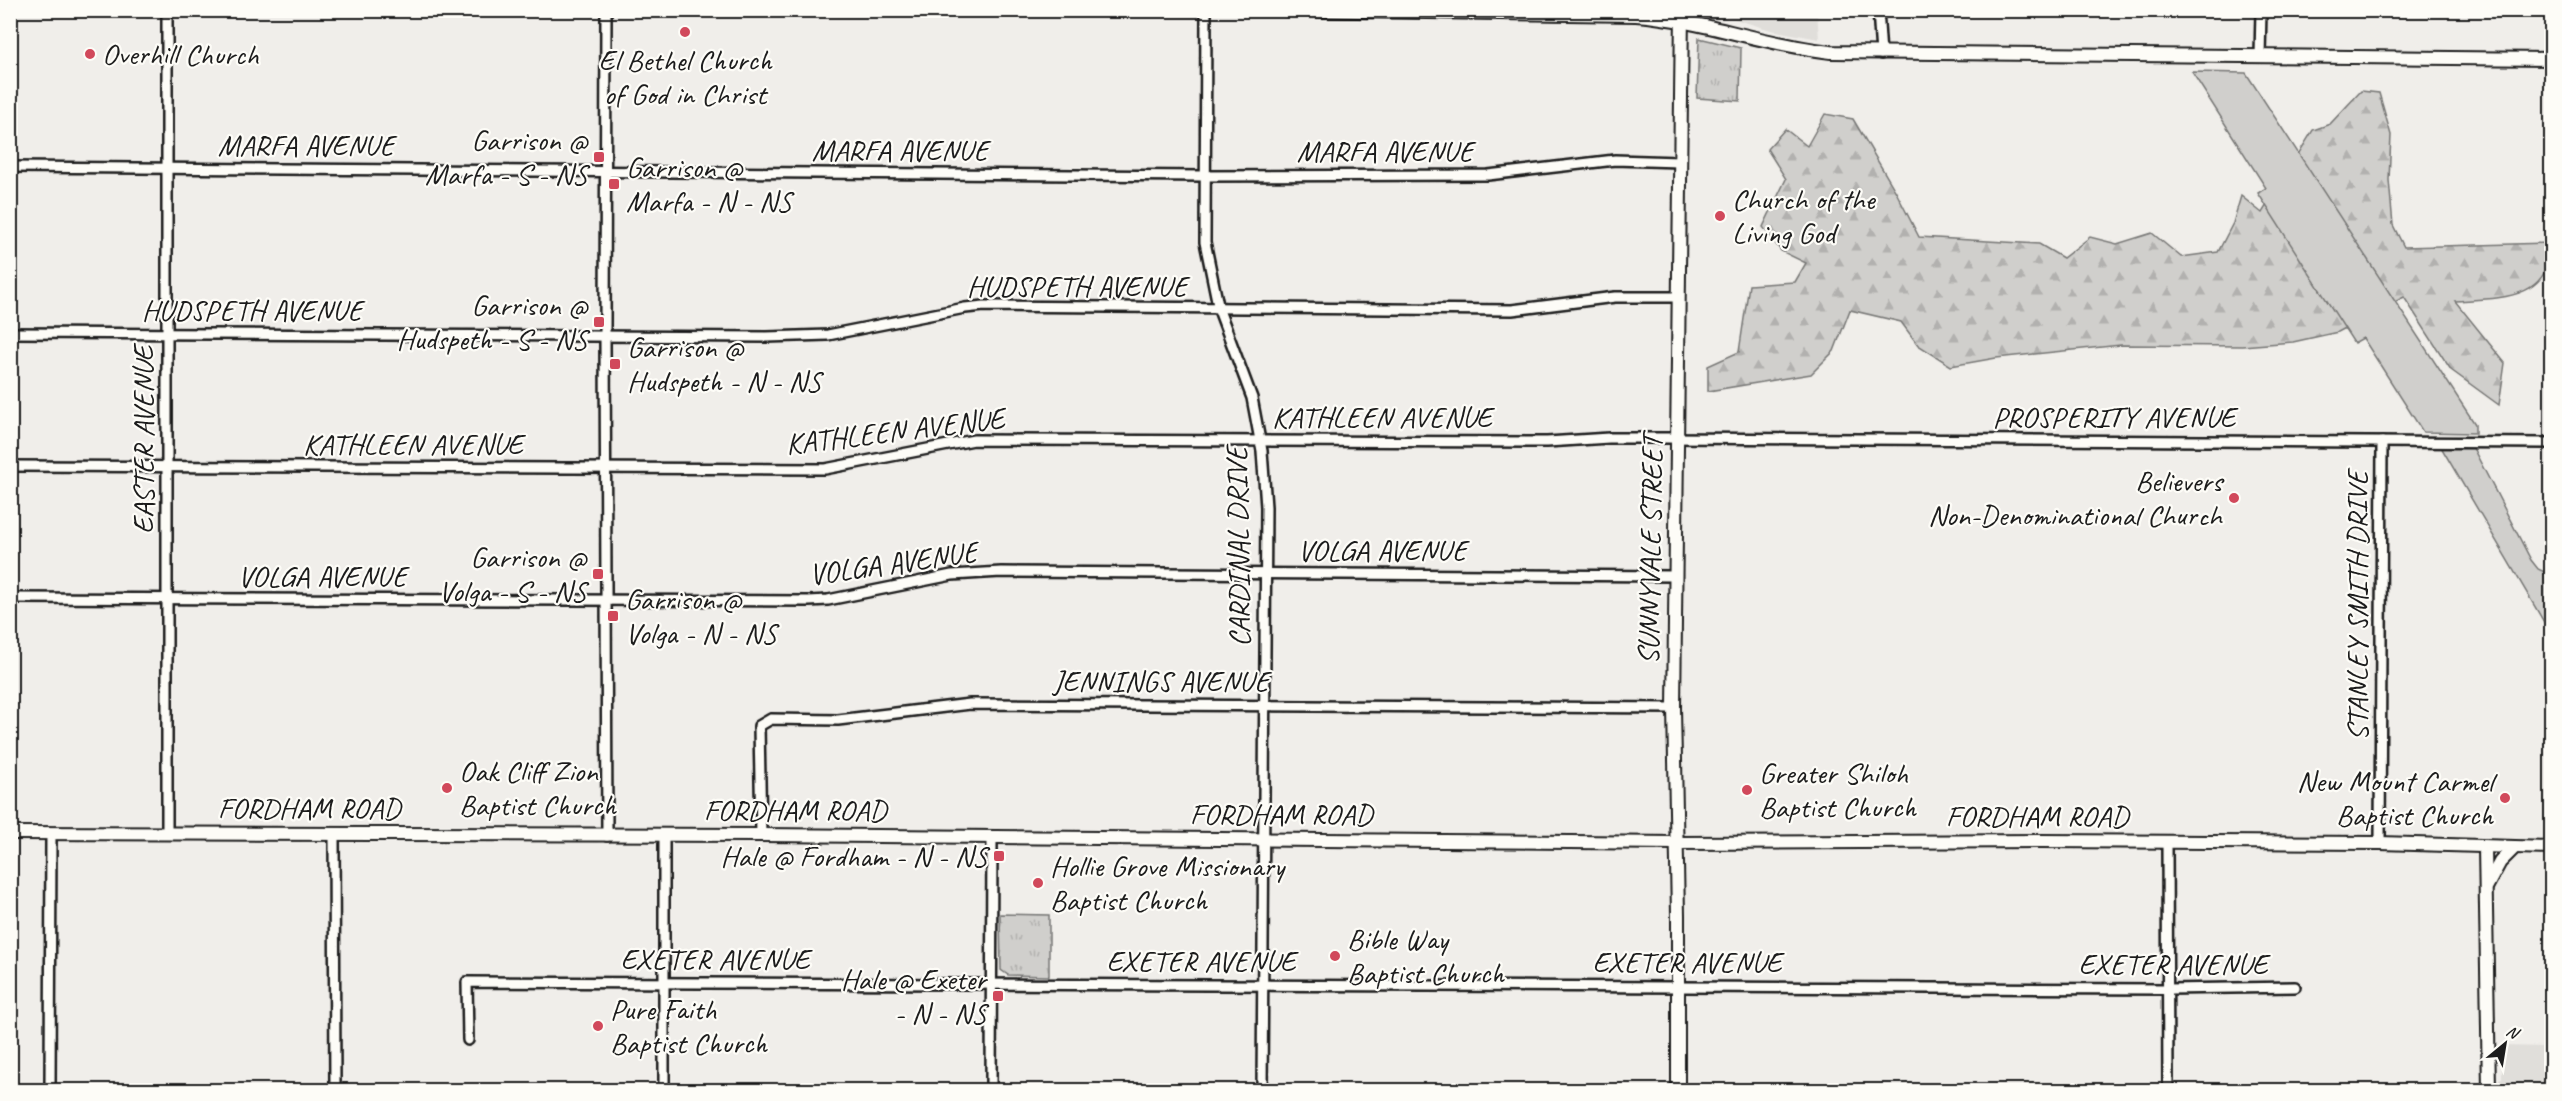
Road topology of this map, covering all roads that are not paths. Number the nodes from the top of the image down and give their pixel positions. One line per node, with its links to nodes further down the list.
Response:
1 (167, 10): 13 (street, EASTER AVENUE)
2 (606, 10): 14 (street)
3 (1206, 10): 15 (street, CARDINAL DRIVE)
4 (1287, 10): 7 (street)
5 (1878, 10): 8 (street)
6 (2261, 10): 9 (street)
7 (1682, 16): 8 (street); 11 (street, SUNNYVALE STREET)
8 (1881, 54): 9 (street)
9 (2260, 57): 10 (street)
10 (2552, 59)
11 (1679, 162): 15 (street, MARFA AVENUE); 16 (street, SUNNYVALE STREET)
12 (10, 167): 13 (street, MARFA AVENUE)
13 (166, 168): 14 (street, MARFA AVENUE); 19 (street, EASTER AVENUE)
14 (606, 172): 15 (street, MARFA AVENUE); 20 (street)
15 (1204, 176): 17 (street, CARDINAL DRIVE)
16 (1678, 297): 17 (street, HUDSPETH AVENUE); 21 (street, SUNNYVALE STREET)
17 (1219, 310): 20 (street, HUDSPETH AVENUE); 22 (street, CARDINAL DRIVE)
18 (10, 333): 19 (street, HUDSPETH AVENUE)
19 (167, 334): 20 (street, HUDSPETH AVENUE); 26 (street, EASTER AVENUE)
20 (605, 336): 27 (street)
21 (1677, 438): 22 (street, KATHLEEN AVENUE); 23 (street, PROSPERITY AVENUE); 29 (street, SUNNYVALE STREET)
22 (1261, 441): 27 (street, KATHLEEN AVENUE); 28 (street, CARDINAL DRIVE)
23 (2382, 442): 24 (street, PROSPERITY AVENUE); 46 (street, STANLEY SMITH DRIVE)
24 (2552, 443)
25 (10, 466): 26 (street, KATHLEEN AVENUE)
26 (167, 466): 27 (street, KATHLEEN AVENUE); 31 (street, EASTER AVENUE)
27 (606, 468): 32 (street)
28 (1265, 574): 29 (street, VOLGA AVENUE); 32 (street, VOLGA AVENUE); 33 (street, CARDINAL DRIVE)
29 (1675, 576): 34 (street, SUNNYVALE STREET)
30 (10, 598): 31 (street, VOLGA AVENUE)
31 (166, 599): 32 (street, VOLGA AVENUE); 36 (street, EASTER AVENUE)
32 (606, 601): 41 (street)
33 (1264, 705): 34 (street, JENNINGS AVENUE); 40 (street, JENNINGS AVENUE); 43 (street, CARDINAL DRIVE)
34 (1674, 708): 45 (street, SUNNYVALE STREET)
35 (10, 833): 37 (street, FORDHAM ROAD)
36 (167, 833): 37 (street, FORDHAM ROAD); 38 (street, FORDHAM ROAD)
37 (51, 834): 58 (street)
38 (334, 834): 41 (street, FORDHAM ROAD); 59 (street)
39 (664, 835): 40 (street, FORDHAM ROAD); 41 (street, FORDHAM ROAD); 52 (street)
40 (761, 835): 42 (street, FORDHAM ROAD)
41 (607, 836)
42 (992, 837): 43 (street, FORDHAM ROAD); 51 (street)
43 (1263, 839): 45 (street, FORDHAM ROAD); 53 (street, CARDINAL DRIVE)
44 (2167, 842): 45 (street, FORDHAM ROAD); 46 (street, FORDHAM ROAD); 56 (street)
45 (1676, 843): 54 (street, SUNNYVALE STREET)
46 (2380, 843): 47 (street, FORDHAM ROAD)
47 (2485, 847): 48 (street, FORDHAM ROAD); 50 (street)
48 (2514, 848): 49 (street, FORDHAM ROAD); 50 (street)
49 (2552, 848)
50 (2486, 890): 65 (street)
51 (991, 983): 52 (street, EXETER AVENUE); 53 (street, EXETER AVENUE); 61 (street)
52 (665, 984): 57 (street, EXETER AVENUE); 60 (street)
53 (1262, 986): 54 (street, EXETER AVENUE); 62 (street, CARDINAL DRIVE)
54 (1678, 986): 56 (street, EXETER AVENUE); 63 (street, SUNNYVALE STREET)
55 (2295, 987): 56 (street, EXETER AVENUE)
56 (2169, 989): 64 (street)
57 (468, 1040)
58 (50, 1090)
59 (335, 1090)
60 (664, 1090)
61 (991, 1090)
62 (1262, 1090)
63 (1678, 1090)
64 (2168, 1090)
65 (2489, 1090)

